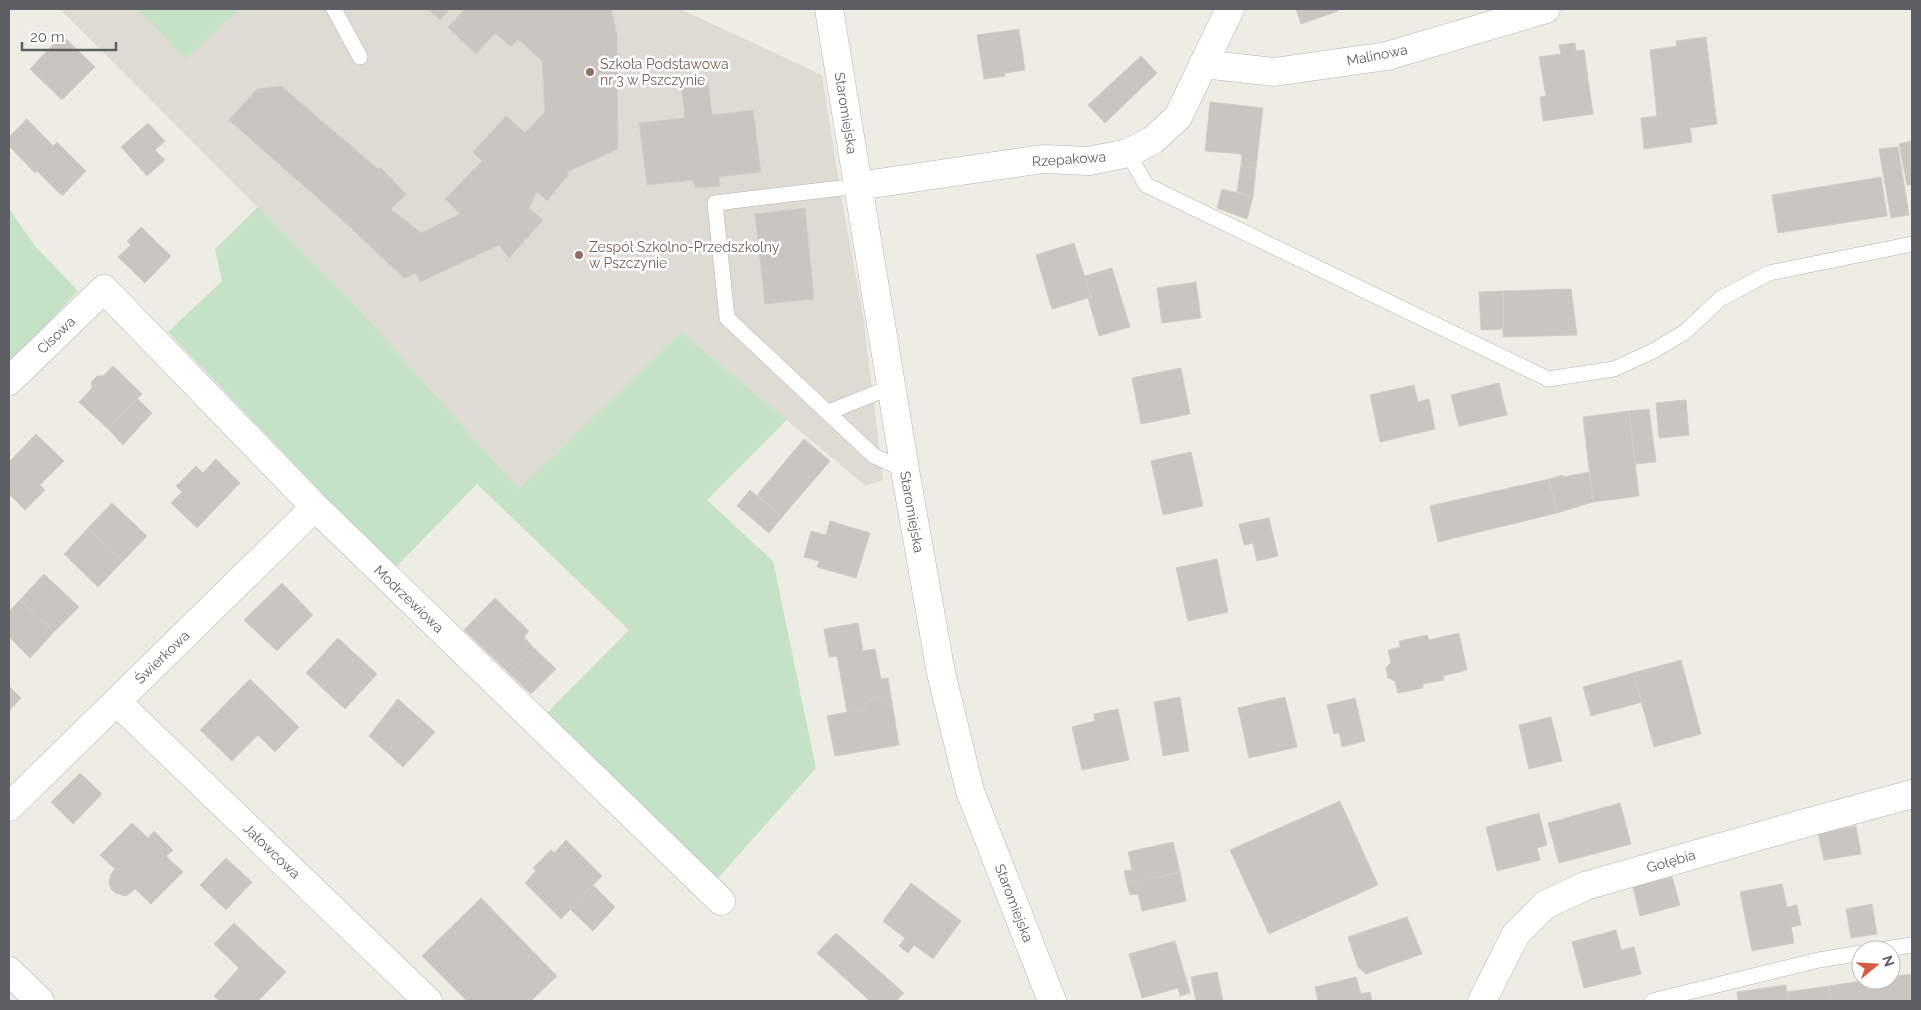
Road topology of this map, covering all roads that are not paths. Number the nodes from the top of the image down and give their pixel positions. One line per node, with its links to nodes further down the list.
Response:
1 (334, 9): 5 (lane)
2 (830, 9): 8 (street, Staromiejska)
3 (1230, 9): 6 (street, Rzepakowa)
4 (1546, 9): 6 (street, Malinowa)
5 (360, 57)
6 (1203, 64): 7 (street, Rzepakowa)
7 (1128, 153): 8 (street, Rzepakowa); 9 (lane)
8 (858, 186): 12 (street, Staromiejska); 13 (lane)
9 (1912, 244)
10 (104, 289): 11 (street, Cisowa); 15 (street, Modrzewiowa)
11 (9, 381)
12 (891, 387): 13 (lane); 14 (street, Staromiejska)
13 (829, 412): 14 (lane)
14 (905, 470): 24 (street, Staromiejska)
15 (315, 507): 16 (street, Świerkowa); 19 (street, Modrzewiowa)
16 (116, 702): 18 (street, Świerkowa); 23 (street, Jałowcowa)
17 (1912, 794): 25 (street, Gołębia)
18 (9, 808)
19 (721, 901)
20 (1851, 955): 26 (lane)
21 (9, 971): 22 (street)
22 (40, 1001)
23 (428, 1001)
24 (1052, 1001)
25 (1482, 1001)
26 (1652, 1001)

